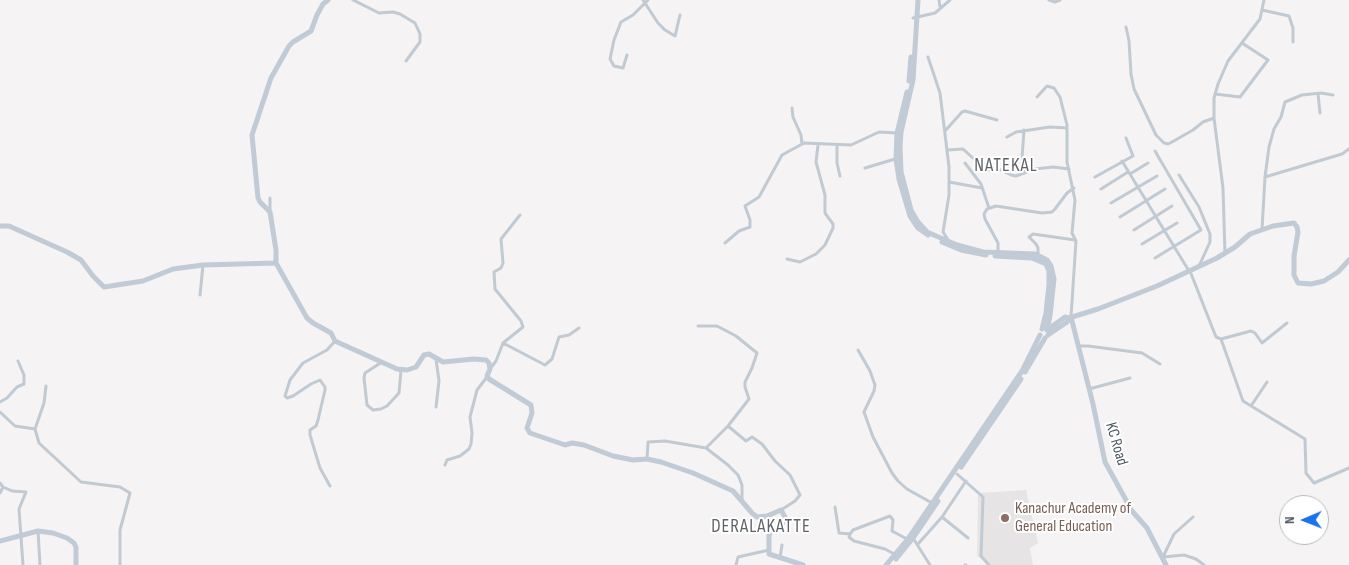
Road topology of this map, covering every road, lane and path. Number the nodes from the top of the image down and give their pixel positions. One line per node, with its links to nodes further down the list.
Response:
1 (328, 0): 64 (main road)
2 (353, 0): 19 (street)
3 (917, 0): 13 (main road)
4 (939, 0): 10 (street)
5 (950, 0): 10 (street)
6 (1049, 0): 7 (street)
7 (1060, 0)
8 (1264, 0): 11 (street)
9 (646, 1): 12 (street); 17 (street)
10 (940, 7): 13 (street)
11 (1262, 10): 15 (street); 16 (street)
12 (680, 15)
13 (915, 18): 31 (main road)
14 (1126, 27): 26 (street)
15 (1293, 42)
16 (1242, 43): 20 (street); 20 (street)
17 (626, 55)
18 (928, 57): 30 (street)
19 (406, 62)
20 (1215, 94): 26 (street)
21 (1318, 94): 22 (street); 25 (street); 52 (street)
22 (1332, 95)
23 (1037, 97): 28 (street)
24 (792, 108): 34 (street)
25 (1320, 113)
26 (1214, 118): 79 (street)
27 (997, 120): 30 (street)
28 (1067, 128): 29 (street); 45 (street)
29 (1024, 130): 32 (street); 46 (street)
30 (944, 131): 38 (street)
31 (899, 134): 36 (street); 40 (main road); 75 (main road)
32 (1006, 137)
33 (1126, 138): 41 (street)
34 (804, 143): 35 (street); 74 (street)
35 (818, 145): 36 (street); 82 (street)
36 (837, 145): 49 (street)
37 (1349, 149): 52 (street)
38 (947, 150): 46 (street); 53 (street)
39 (1154, 151): 77 (street)
40 (896, 159): 44 (street); 75 (main road)
41 (1122, 161): 47 (street); 51 (street)
42 (965, 163): 55 (street)
43 (1148, 163): 47 (street)
44 (865, 168)
45 (1069, 169): 46 (street); 56 (street)
46 (1024, 173)
47 (1129, 173): 54 (street); 57 (street)
48 (1179, 174): 86 (street)
49 (840, 176)
50 (1157, 176): 54 (street)
51 (1095, 177)
52 (1265, 177): 72 (street)
53 (949, 182): 55 (street); 75 (street)
54 (1138, 187): 60 (street); 61 (street)
55 (983, 188): 63 (street)
56 (1074, 188): 63 (street); 73 (street)
57 (1101, 189)
58 (1165, 189): 60 (street)
59 (270, 198): 64 (street)
60 (1146, 201): 66 (street); 67 (street)
61 (1112, 203)
62 (1172, 206): 67 (street)
63 (989, 208): 78 (street)
64 (270, 212): 84 (main road)
65 (520, 215): 98 (street)
66 (1120, 216)
67 (1155, 216): 70 (street); 71 (street)
68 (1177, 224): 71 (street)
69 (0, 226): 85 (main road)
70 (1134, 230)
71 (1164, 231): 76 (street); 77 (street)
72 (1262, 231): 79 (main road); 83 (main road)
73 (1076, 240): 80 (street); 89 (street)
74 (725, 243)
75 (949, 244): 78 (main road)
76 (1142, 244)
77 (1174, 247): 81 (street); 87 (street)
78 (998, 254): 80 (main road); 95 (main road)
79 (1224, 254): 86 (main road)
80 (1038, 255): 90 (main road)
81 (1155, 258)
82 (787, 260)
83 (1349, 260)
84 (276, 263): 85 (main road); 97 (main road)
85 (203, 265): 88 (street)
86 (1199, 267): 87 (main road)
87 (1190, 271): 89 (main road); 96 (street)
88 (200, 295)
89 (1070, 317): 91 (main road); 95 (main road); 99 (main road, KC Road)
90 (1050, 318): 91 (main road); 95 (main road)
91 (1058, 322): 95 (main road)
92 (1288, 324): 96 (street)
93 (698, 326): 116 (street)
94 (579, 328): 98 (street)
95 (1044, 333): 118 (main road)
96 (1221, 339): 113 (street)
97 (335, 341): 103 (main road); 127 (street)
98 (503, 343): 106 (street)
99 (1079, 346): 104 (street); 111 (main road, KC Road)
100 (858, 350): 131 (street)
101 (436, 359): 105 (main road); 106 (main road); 114 (street)
102 (18, 361): 112 (street)
103 (382, 361): 105 (main road); 105 (street)
104 (1160, 364)
105 (401, 369)
106 (490, 369): 107 (main road)
107 (487, 376): 120 (main road); 121 (street)
108 (1130, 378): 111 (street)
109 (1268, 382): 113 (street)
110 (46, 386): 117 (street)
111 (1089, 389): 147 (main road, KC Road)
112 (0, 402)
113 (1251, 406): 122 (street)
114 (436, 407)
115 (0, 412): 117 (street)
116 (728, 426): 119 (street); 133 (street)
117 (35, 429): 152 (street)
118 (976, 442): 123 (main road); 124 (main road)
119 (706, 448): 120 (street); 130 (street)
120 (646, 459): 130 (main road)
121 (445, 465)
122 (1349, 468)
123 (957, 474): 124 (main road); 125 (street)
124 (950, 481): 131 (main road); 136 (main road)
125 (966, 481): 135 (street); 158 (street)
126 (0, 483): 128 (street)
127 (330, 486)
128 (3, 487): 129 (street); 138 (street)
129 (0, 493)
130 (742, 500): 133 (main road)
131 (932, 504): 136 (main road)
132 (835, 507): 139 (street)
133 (781, 510): 145 (main road)
134 (1193, 516): 147 (street)
135 (942, 517): 140 (street); 143 (street)
136 (917, 529): 141 (main road)
137 (38, 531): 138 (main road); 150 (street); 151 (main road)
138 (22, 534): 142 (main road); 149 (street)
139 (850, 534): 141 (street); 146 (street)
140 (968, 538)
141 (910, 539): 143 (street); 146 (main road); 156 (main road)
142 (0, 541)
143 (918, 544): 157 (street)
144 (782, 545): 148 (street)
145 (769, 550): 148 (main road); 153 (street)
146 (896, 555): 155 (main road)
147 (1163, 557): 159 (main road, KC Road); 160 (street)
148 (780, 559): 154 (main road)
149 (23, 565)
150 (40, 565)
151 (76, 565)
152 (120, 565)
153 (736, 565)
154 (803, 565)
155 (886, 565)
156 (891, 565)
157 (930, 565)
158 (989, 565)
159 (1166, 565)
160 (1204, 565)

